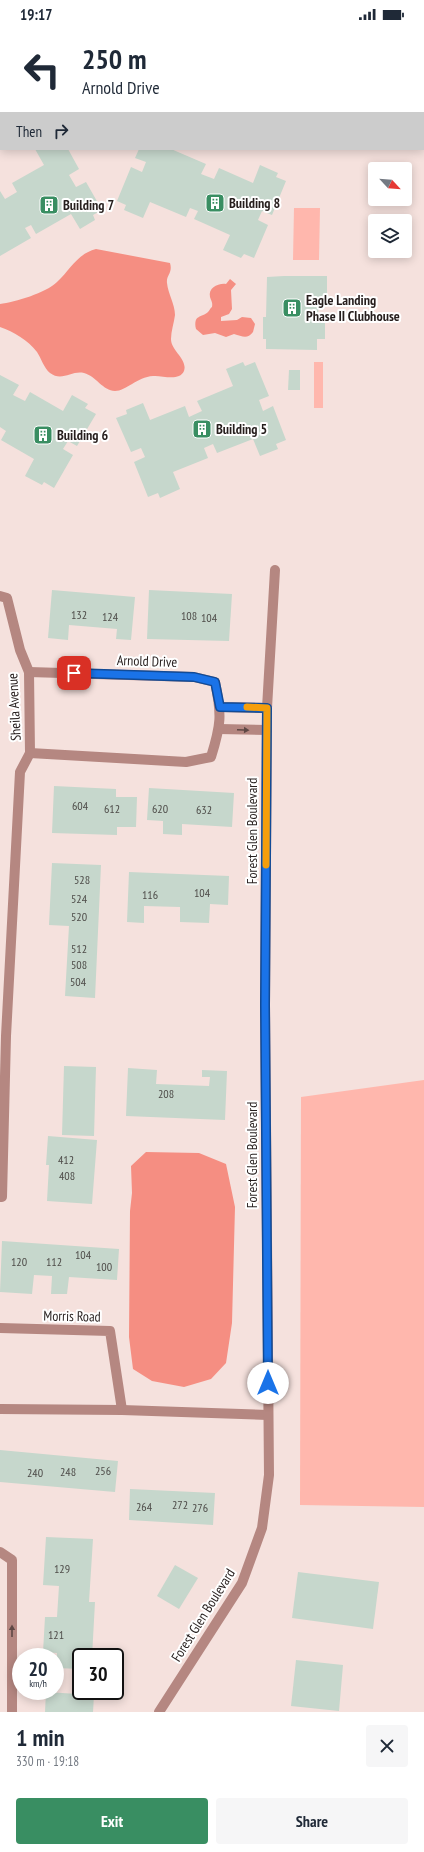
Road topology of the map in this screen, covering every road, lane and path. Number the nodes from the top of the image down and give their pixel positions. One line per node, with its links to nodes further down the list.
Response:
1 (275, 570): 5 (street, Forest Glen Boulevard)
2 (0, 596): 3 (street, Sheila Avenue)
3 (29, 672): 4 (street, Arnold Drive); 8 (street, Sheila Avenue)
4 (220, 707): 5 (street); 6 (street)
5 (267, 708): 7 (street, Forest Glen Boulevard)
6 (219, 729): 7 (street, one-way to 7); 8 (street)
7 (267, 730): 13 (street, Forest Glen Boulevard)
8 (30, 753): 9 (street)
9 (0, 1197)
10 (0, 1328): 12 (street, Morris Road)
11 (0, 1409): 12 (street)
12 (122, 1410): 13 (street)
13 (268, 1414): 16 (street, Forest Glen Boulevard)
14 (0, 1552): 15 (street, one-way to 14)
15 (12, 1712)
16 (159, 1712)

